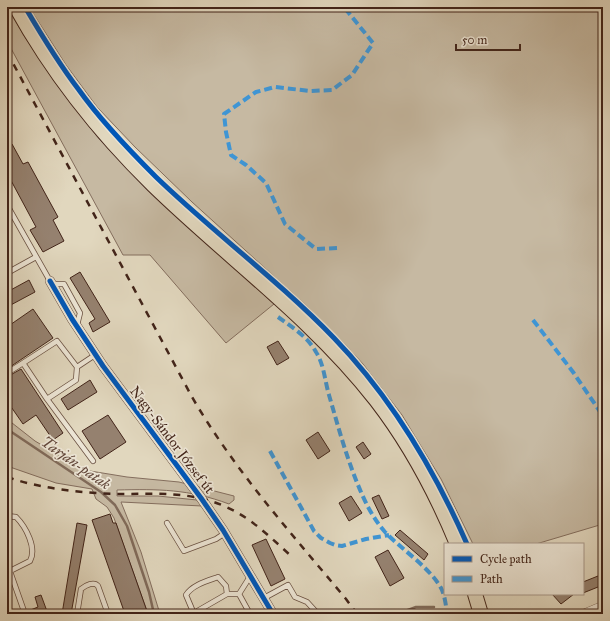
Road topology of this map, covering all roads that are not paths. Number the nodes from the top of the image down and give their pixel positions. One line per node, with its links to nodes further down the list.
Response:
1 (16, 7): 15 (main road)
2 (7, 205): 3 (lane)
3 (36, 257): 4 (lane); 5 (lane)
4 (7, 273)
5 (51, 283): 6 (street, Nagy-Sándor József út)
6 (95, 355): 8 (lane); 14 (street, Nagy-Sándor József út)
7 (23, 363): 8 (lane); 9 (lane); 10 (lane)
8 (77, 367): 10 (lane)
9 (7, 373)
10 (47, 399): 11 (lane)
11 (93, 461)
12 (7, 516): 17 (lane)
13 (167, 523): 14 (lane)
14 (225, 533): 18 (street, Nagy-Sándor József út)
15 (457, 543)
16 (7, 563): 17 (lane)
17 (10, 571): 25 (lane)
18 (251, 575): 20 (lane); 22 (street, Nagy-Sándor József út)
19 (227, 594): 20 (lane); 24 (lane); 24 (lane)
20 (239, 594): 28 (lane)
21 (475, 595): 31 (main road)
22 (264, 598): 29 (street, Nagy-Sándor József út); 30 (lane)
23 (603, 606): 32 (street)
24 (194, 613)
25 (25, 614)
26 (77, 614): 27 (lane)
27 (108, 614)
28 (250, 614)
29 (273, 614)
30 (318, 614)
31 (481, 614)
32 (584, 614)

